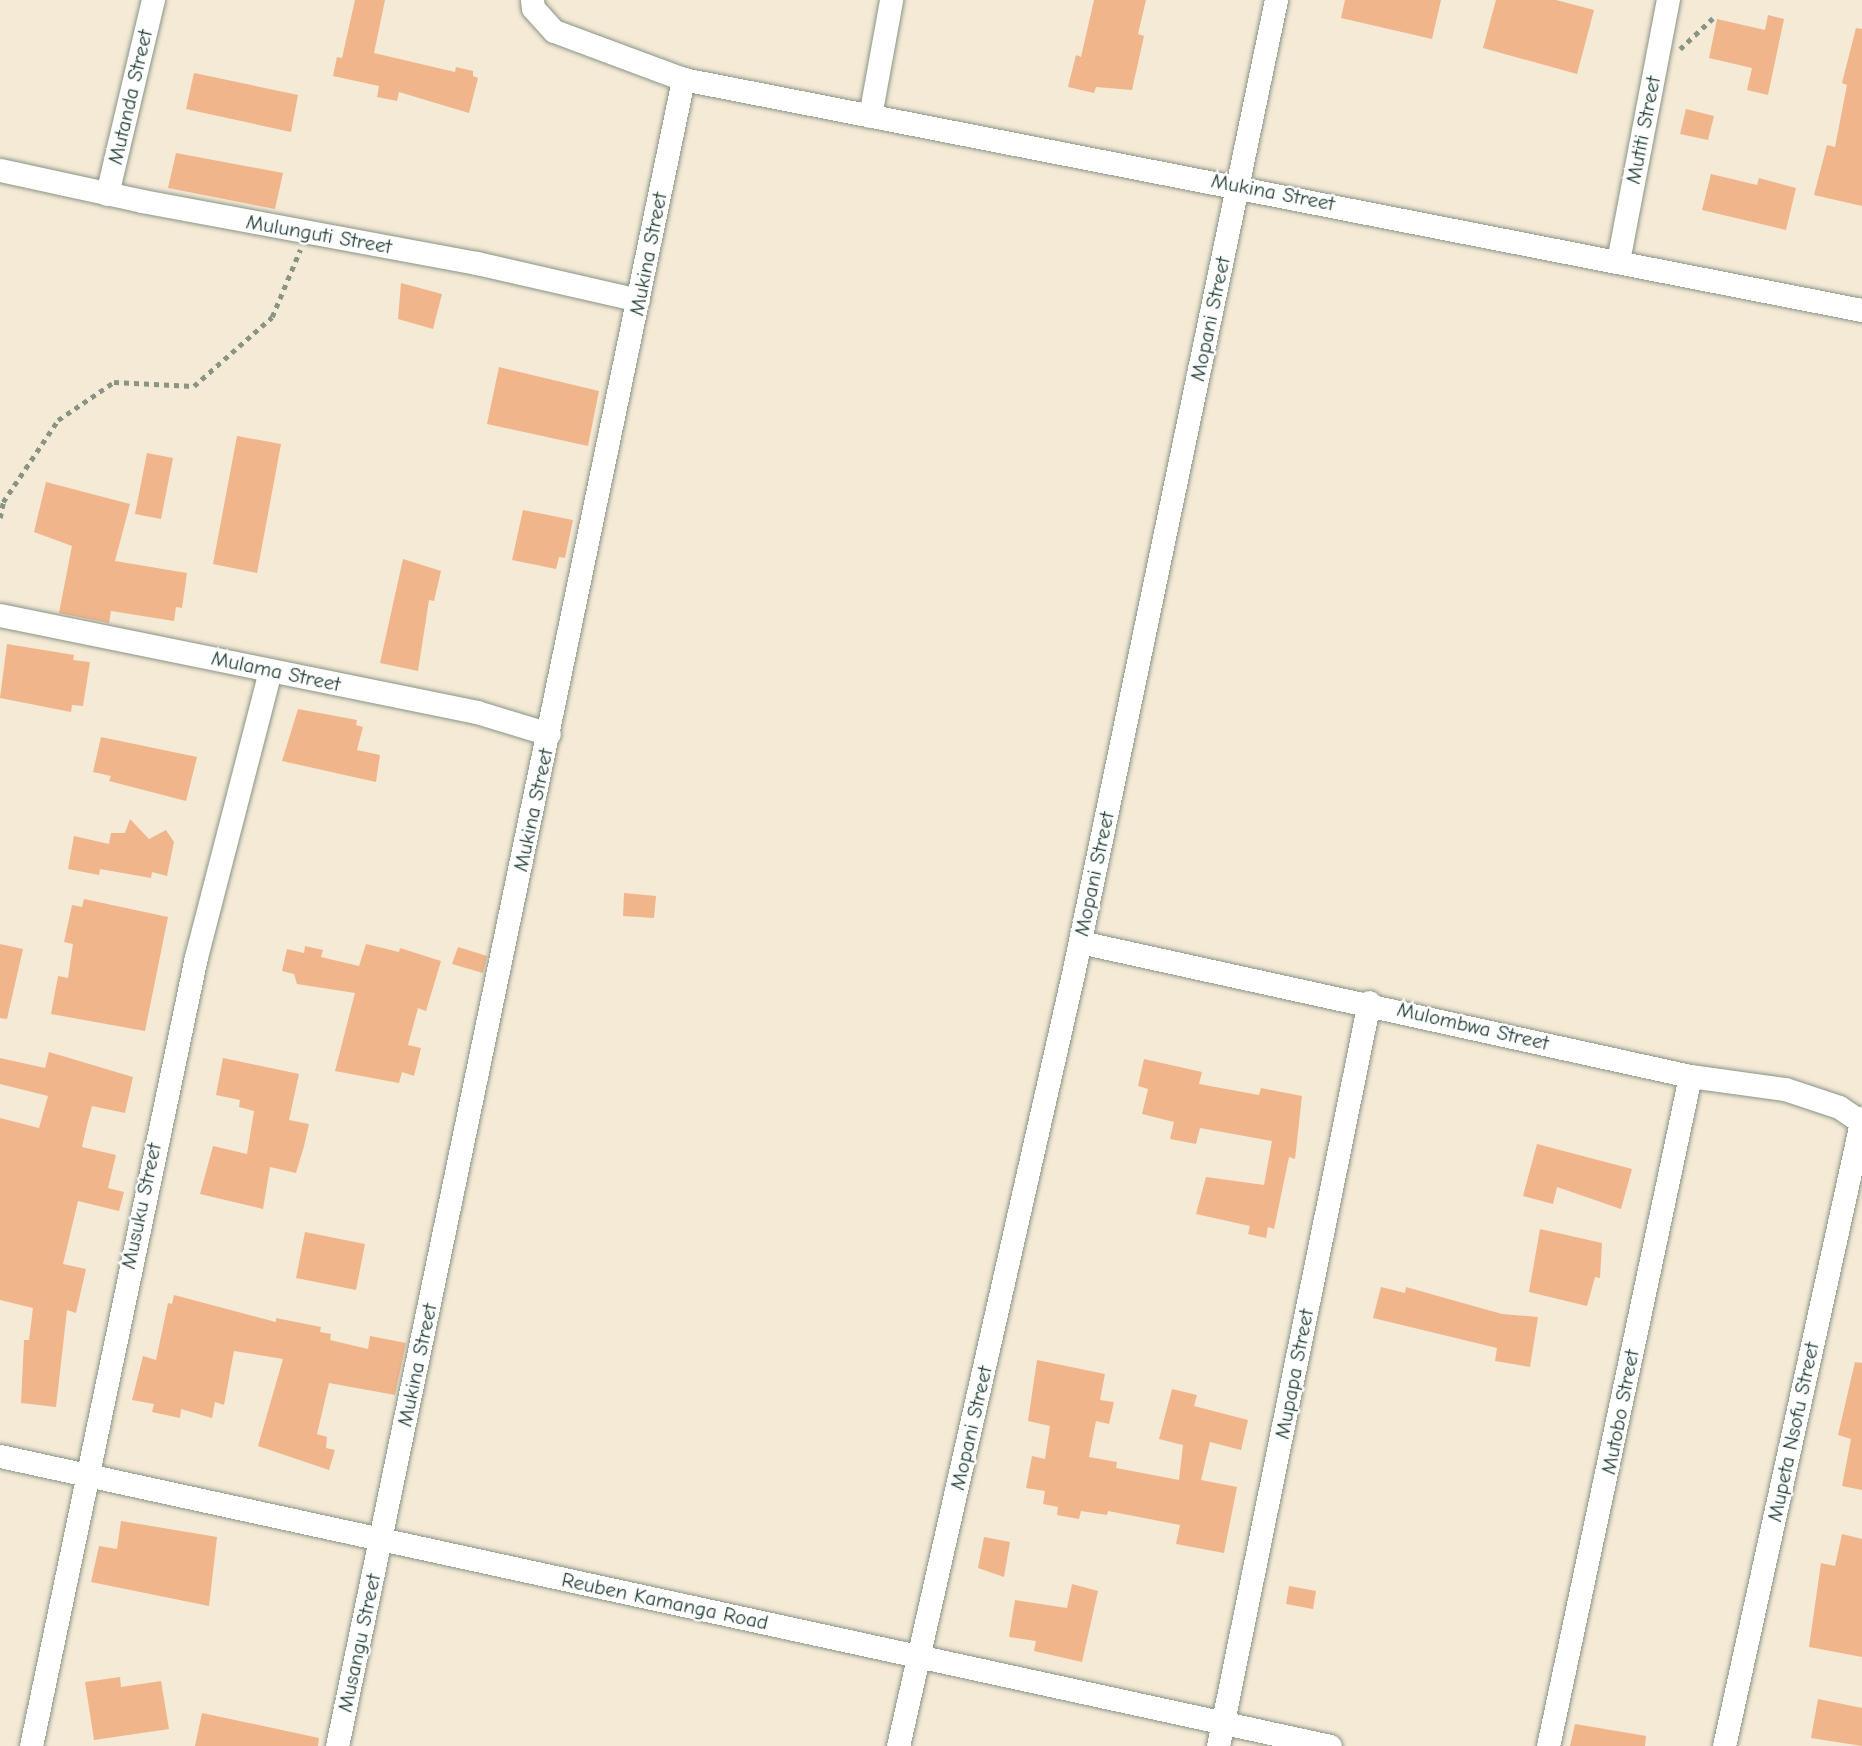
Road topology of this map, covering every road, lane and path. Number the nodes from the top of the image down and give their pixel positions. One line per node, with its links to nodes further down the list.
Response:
1 (153, 0): 12 (street, Mutanda Street)
2 (891, 0): 9 (street)
3 (1276, 0): 11 (street, Mopani Street)
4 (1668, 0): 7 (street, Mutiti Street)
5 (532, 4): 8 (street, Mukina Street)
6 (1713, 18): 7 (path)
7 (1657, 60): 14 (street, Mutiti Street)
8 (683, 79): 9 (street, Mukina Street); 15 (street, Mukina Street)
9 (870, 116): 11 (street, Mukina Street)
10 (0, 170): 12 (street, Mulunguti Street)
11 (1238, 185): 14 (street, Mukina Street); 21 (street, Mopani Street)
12 (107, 194): 13 (street, Mulunguti Street)
13 (305, 231): 15 (street, Mulunguti Street); 17 (path)
14 (1618, 261): 16 (street, Mukina Street)
15 (638, 300): 20 (street, Mukina Street)
16 (1862, 310)
17 (0, 518)
18 (0, 615): 19 (street, Mulama Street)
19 (270, 670): 20 (street, Mulama Street); 26 (street, Musuku Street)
20 (549, 734): 27 (street, Mukina Street)
21 (1080, 942): 22 (street, Mulombwa Street); 28 (street, Mopani Street)
22 (1370, 1002): 23 (street, Mulombwa Street); 29 (street, Mupapa Street)
23 (1690, 1076): 24 (street, Mulombwa Street); 35 (street, Mutobo Street)
24 (1862, 1120): 36 (street, Mupeta Nsofu Street)
25 (0, 1456): 26 (street, Reuben Kamanga Road)
26 (90, 1475): 27 (street, Reuben Kamanga Road); 30 (street, Musuku Street)
27 (380, 1540): 28 (street, Reuben Kamanga Road); 31 (street, Musangu Street)
28 (919, 1656): 29 (street, Reuben Kamanga Road); 32 (street, Mopani Street)
29 (1224, 1723): 33 (street, Mupapa Street); 34 (street, Reuben Kamanga Road)
30 (31, 1746)
31 (337, 1746)
32 (898, 1746)
33 (1218, 1746)
34 (1330, 1746)
35 (1548, 1746)
36 (1724, 1746)

